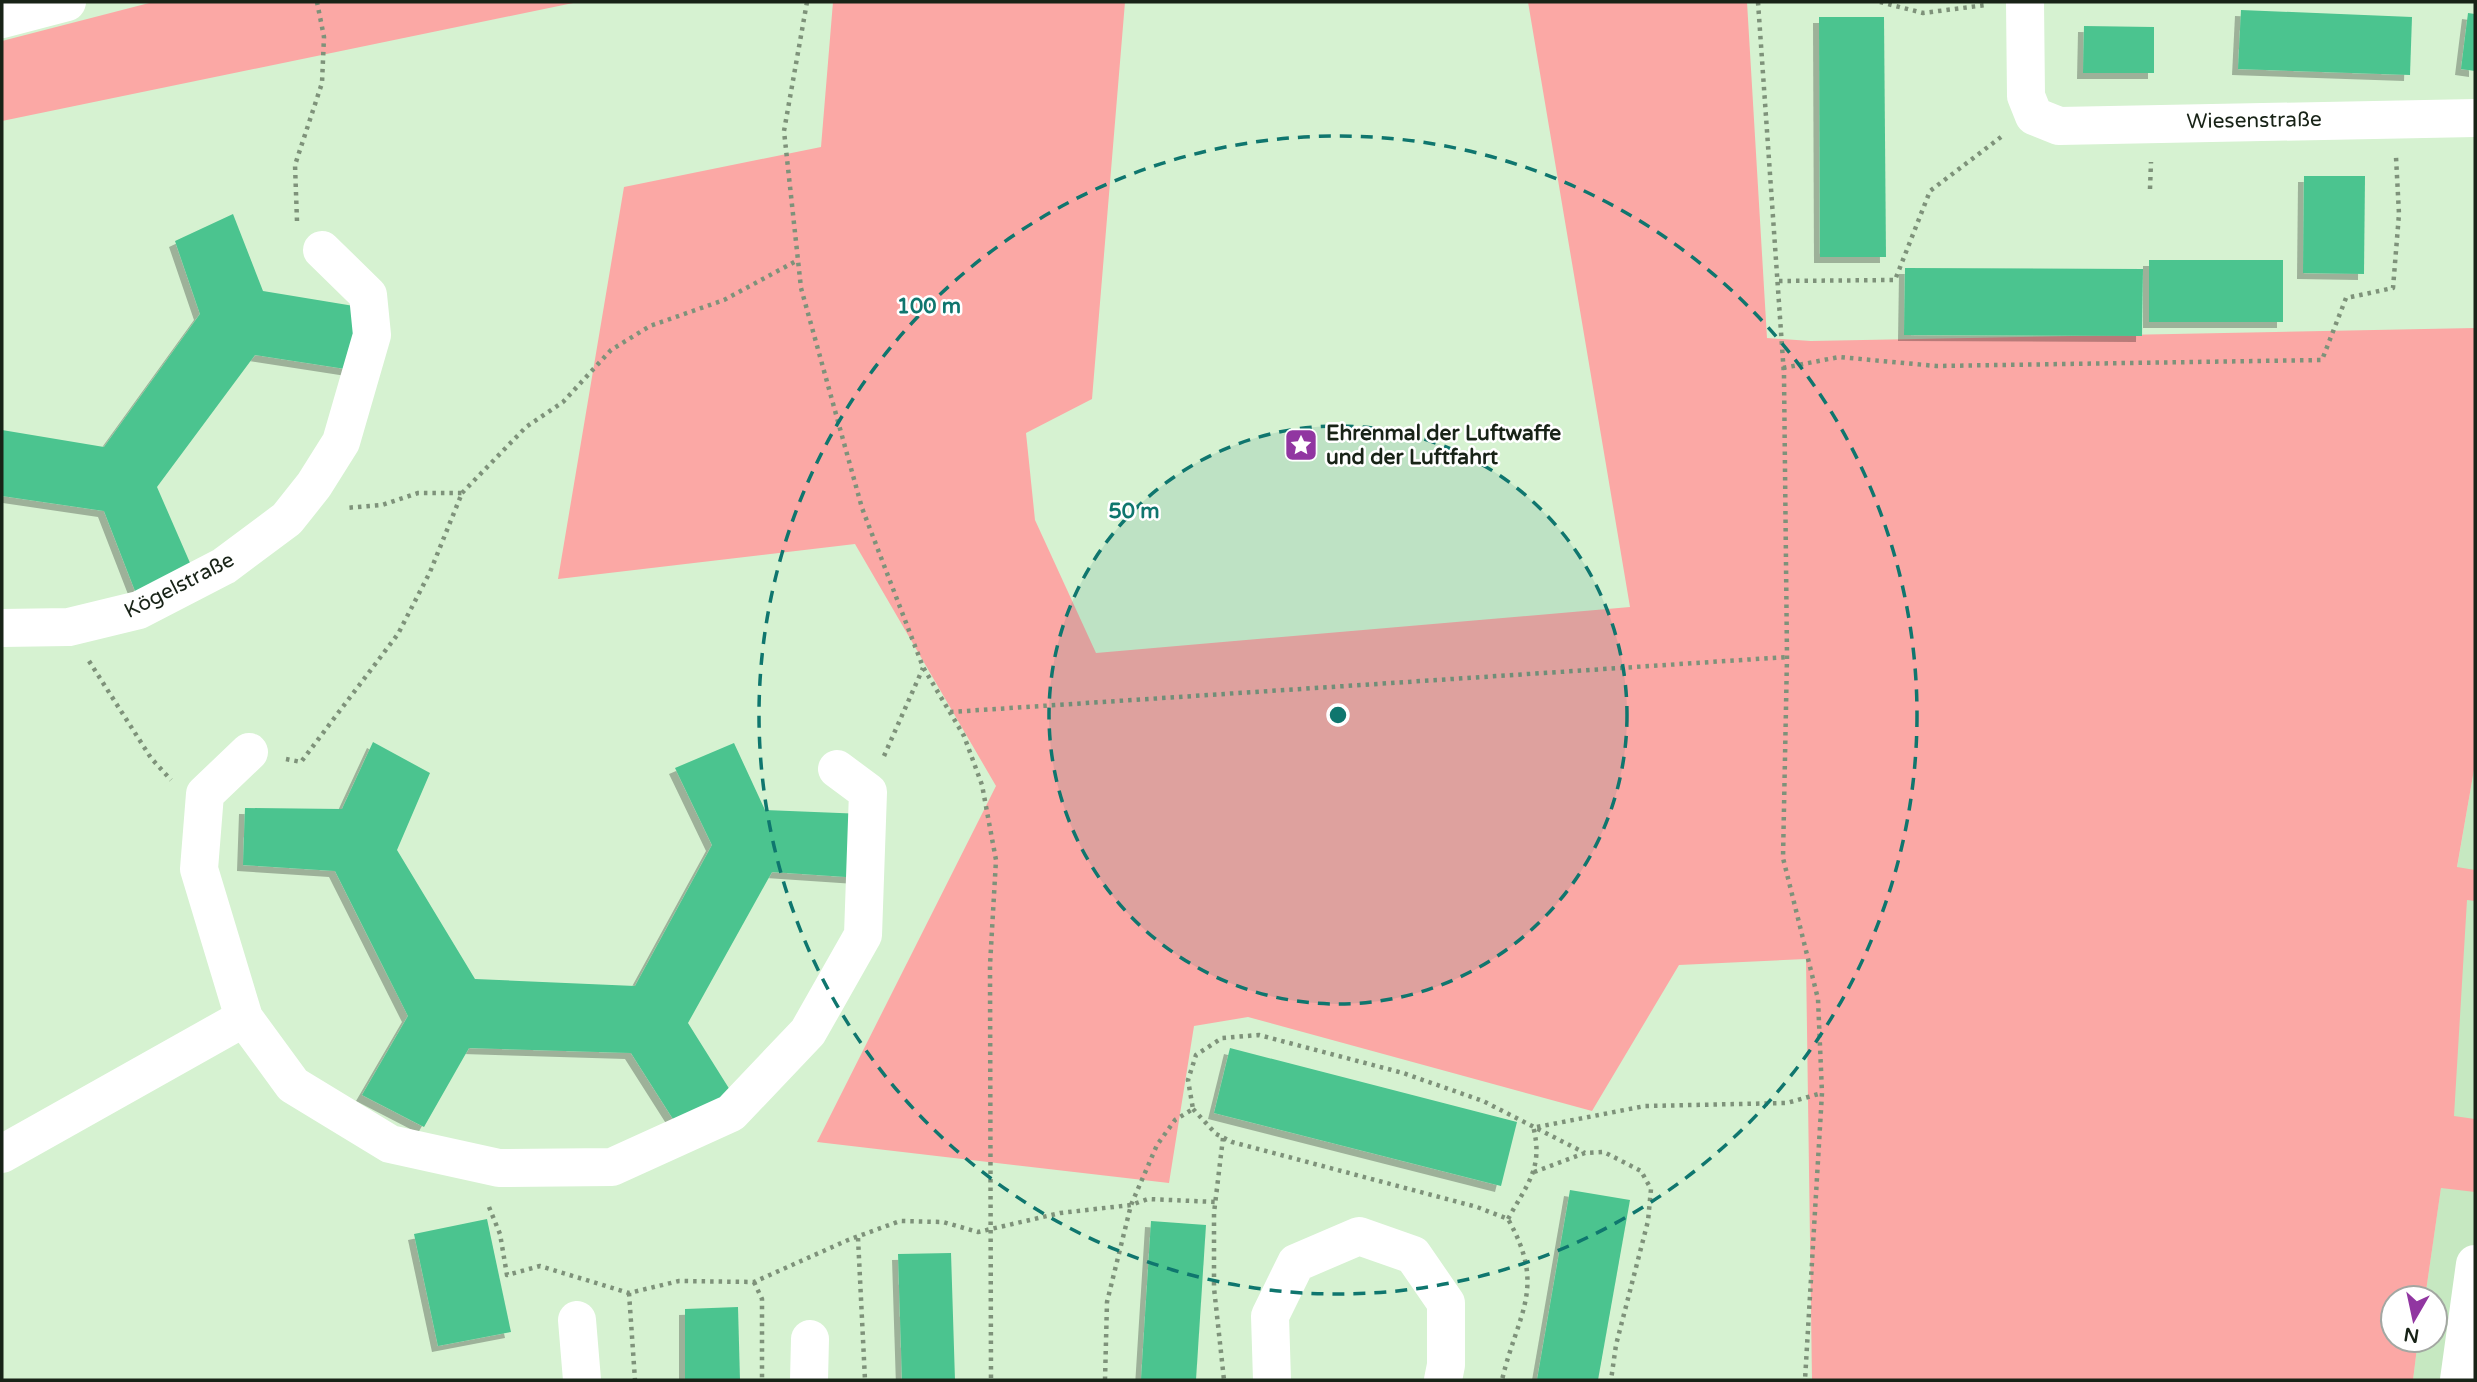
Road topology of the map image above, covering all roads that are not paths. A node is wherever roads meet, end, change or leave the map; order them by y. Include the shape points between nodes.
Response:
1 (67, 2) edge
2 (2007, 3) edge
3 (2, 19) edge
4 (2475, 118) edge
5 (322, 250) road end
6 (2, 628) edge
7 (249, 752) road end
8 (837, 769) dead end
9 (244, 1018) junction
10 (2, 1154) edge
11 (2475, 1264) edge
12 (577, 1320) dead end
13 (810, 1339) dead end
14 (582, 1380) edge
15 (809, 1380) edge
16 (1272, 1380) edge
17 (1443, 1380) edge
18 (2459, 1380) edge

1 - 3 street
2 - 4 street, Wiesenstraße via 2034,116 2059,126
5 - 6 street, Kögelstraße via 368,295 372,335 341,442 287,519 224,566 139,610 69,626
7 - 9 street via 205,794 199,869
8 - 9 street via 868,792 863,935 808,1032 731,1113 612,1167 491,1166 390,1144 293,1085
9 - 10 street
11 - 18 street
12 - 14 street
13 - 15 street
16 - 17 street via 1270,1316 1296,1263 1359,1236 1413,1255 1446,1303

